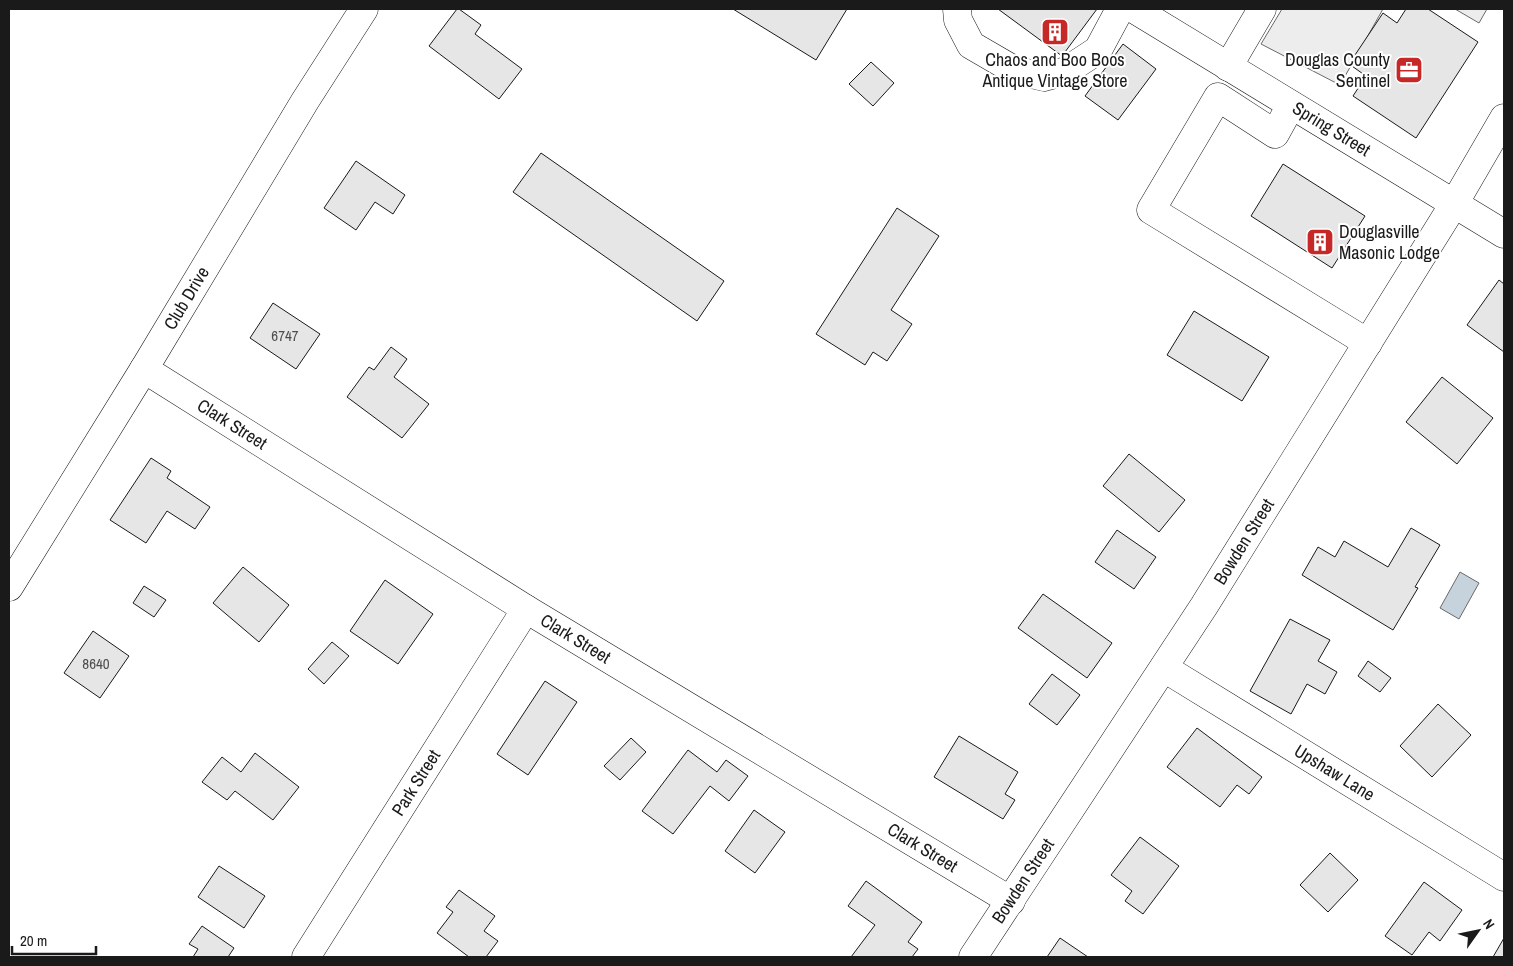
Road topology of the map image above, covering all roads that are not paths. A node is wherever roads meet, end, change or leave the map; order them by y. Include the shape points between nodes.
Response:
1 (364, 9) edge
2 (957, 9) edge
3 (1120, 9) edge
4 (1134, 9) edge
5 (1262, 9) edge
6 (1228, 66) junction
7 (1291, 105) junction
8 (1504, 118) edge
9 (1454, 204) junction
10 (1504, 234) edge
11 (1368, 343) junction
12 (144, 369) junction
13 (9, 587) edge
14 (526, 609) junction
15 (1164, 668) junction
16 (1504, 877) edge
17 (1011, 901) junction
18 (306, 957) edge
19 (973, 957) edge

1 - 12 street, Club Drive
2 - 3 street via 958,20 971,45 1014,70 1044,77 1066,71 1098,50
4 - 6 street, Spring Street
5 - 6 street
6 - 7 street, Spring Street
7 - 9 street, Spring Street
7 - 11 street via 1275,134 1218,97 1151,210
8 - 9 street, Bowden Street
9 - 10 street, Spring Street
9 - 11 street, Bowden Street
11 - 15 street, Bowden Street
12 - 13 street, Club Drive
12 - 14 street, Clark Street
14 - 17 street, Clark Street
14 - 18 street, Park Street
15 - 16 street, Upshaw Lane
15 - 17 street, Bowden Street
17 - 19 street, Bowden Street

